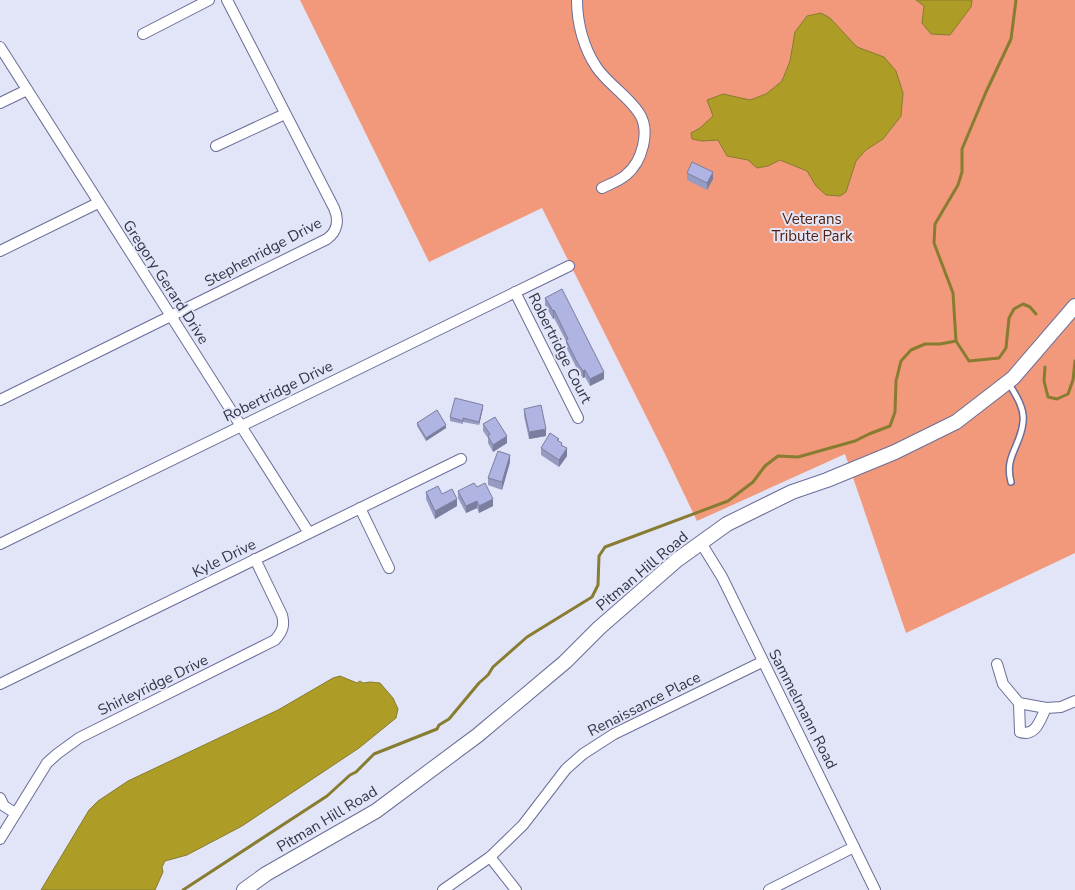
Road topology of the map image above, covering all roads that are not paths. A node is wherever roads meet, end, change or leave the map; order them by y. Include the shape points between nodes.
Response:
1 (210, 0) edge
2 (227, 0) edge
3 (576, 0) edge
4 (143, 34) dead end
5 (0, 47) edge
6 (27, 90) junction
7 (0, 103) edge
8 (285, 114) junction
9 (216, 146) dead end
10 (602, 188) dead end
11 (98, 203) junction
12 (0, 251) edge
13 (569, 266) dead end
14 (515, 292) junction
15 (1075, 306) edge
16 (170, 317) junction
17 (1008, 382) junction
18 (0, 400) edge
19 (578, 418) dead end
20 (242, 426) junction
21 (461, 459) dead end
22 (1010, 482) dead end
23 (360, 508) junction
24 (309, 533) junction
25 (701, 543) junction
26 (0, 544) edge
27 (255, 559) junction
28 (389, 568) dead end
29 (762, 662) junction
30 (997, 664) dead end
31 (0, 684) edge
32 (1075, 701) edge
33 (1019, 703) junction
34 (1046, 708) junction
35 (0, 798) edge
36 (16, 813) junction
37 (0, 839) edge
38 (854, 847) junction
39 (490, 857) junction
40 (244, 890) edge
41 (442, 890) edge
42 (516, 890) edge
43 (769, 890) edge
44 (876, 890) edge

1 - 4 street
2 - 8 street, Stephenridge Drive
3 - 10 street via 588,53 611,84 640,114 644,125 642,151 636,164 627,175
5 - 6 street, Gregory Gerard Drive
6 - 7 street
6 - 11 street, Gregory Gerard Drive
8 - 9 street
8 - 16 street, Stephenridge Drive via 337,215 334,231 327,239
11 - 12 street
11 - 16 street, Gregory Gerard Drive
13 - 14 street, Robertridge Drive
14 - 19 street, Robertridge Court
14 - 20 street, Robertridge Drive
15 - 17 main road, Pitman Hill Road
16 - 18 street, Stephenridge Drive
16 - 20 street, Gregory Gerard Drive
17 - 22 lane via 1018,400 1023,422 1008,464
17 - 25 main road, Pitman Hill Road via 956,422 754,510
20 - 24 street, Gregory Gerard Drive
20 - 26 street, Robertridge Drive
21 - 23 street, Kyle Drive
23 - 24 street, Kyle Drive
23 - 28 street
24 - 27 street, Kyle Drive
25 - 29 street, Sammelmann Road via 722,577
25 - 40 main road, Pitman Hill Road via 677,560 565,662 478,735 376,811
27 - 31 street, Kyle Drive
27 - 36 street, Shirleyridge Drive via 282,615 284,624 275,640 68,745 47,763
29 - 38 street, Sammelmann Road
29 - 39 street, Renaissance Place via 614,734 578,757 522,825
30 - 33 street via 1003,684
32 - 34 street via 1061,707
33 - 34 street
33 - 34 street via 1020,732 1026,734 1033,731
35 - 36 street via 4,806
36 - 37 street, Shirleyridge Drive
38 - 43 street
38 - 44 street, Sammelmann Road
39 - 41 street, Renaissance Place
39 - 42 street

